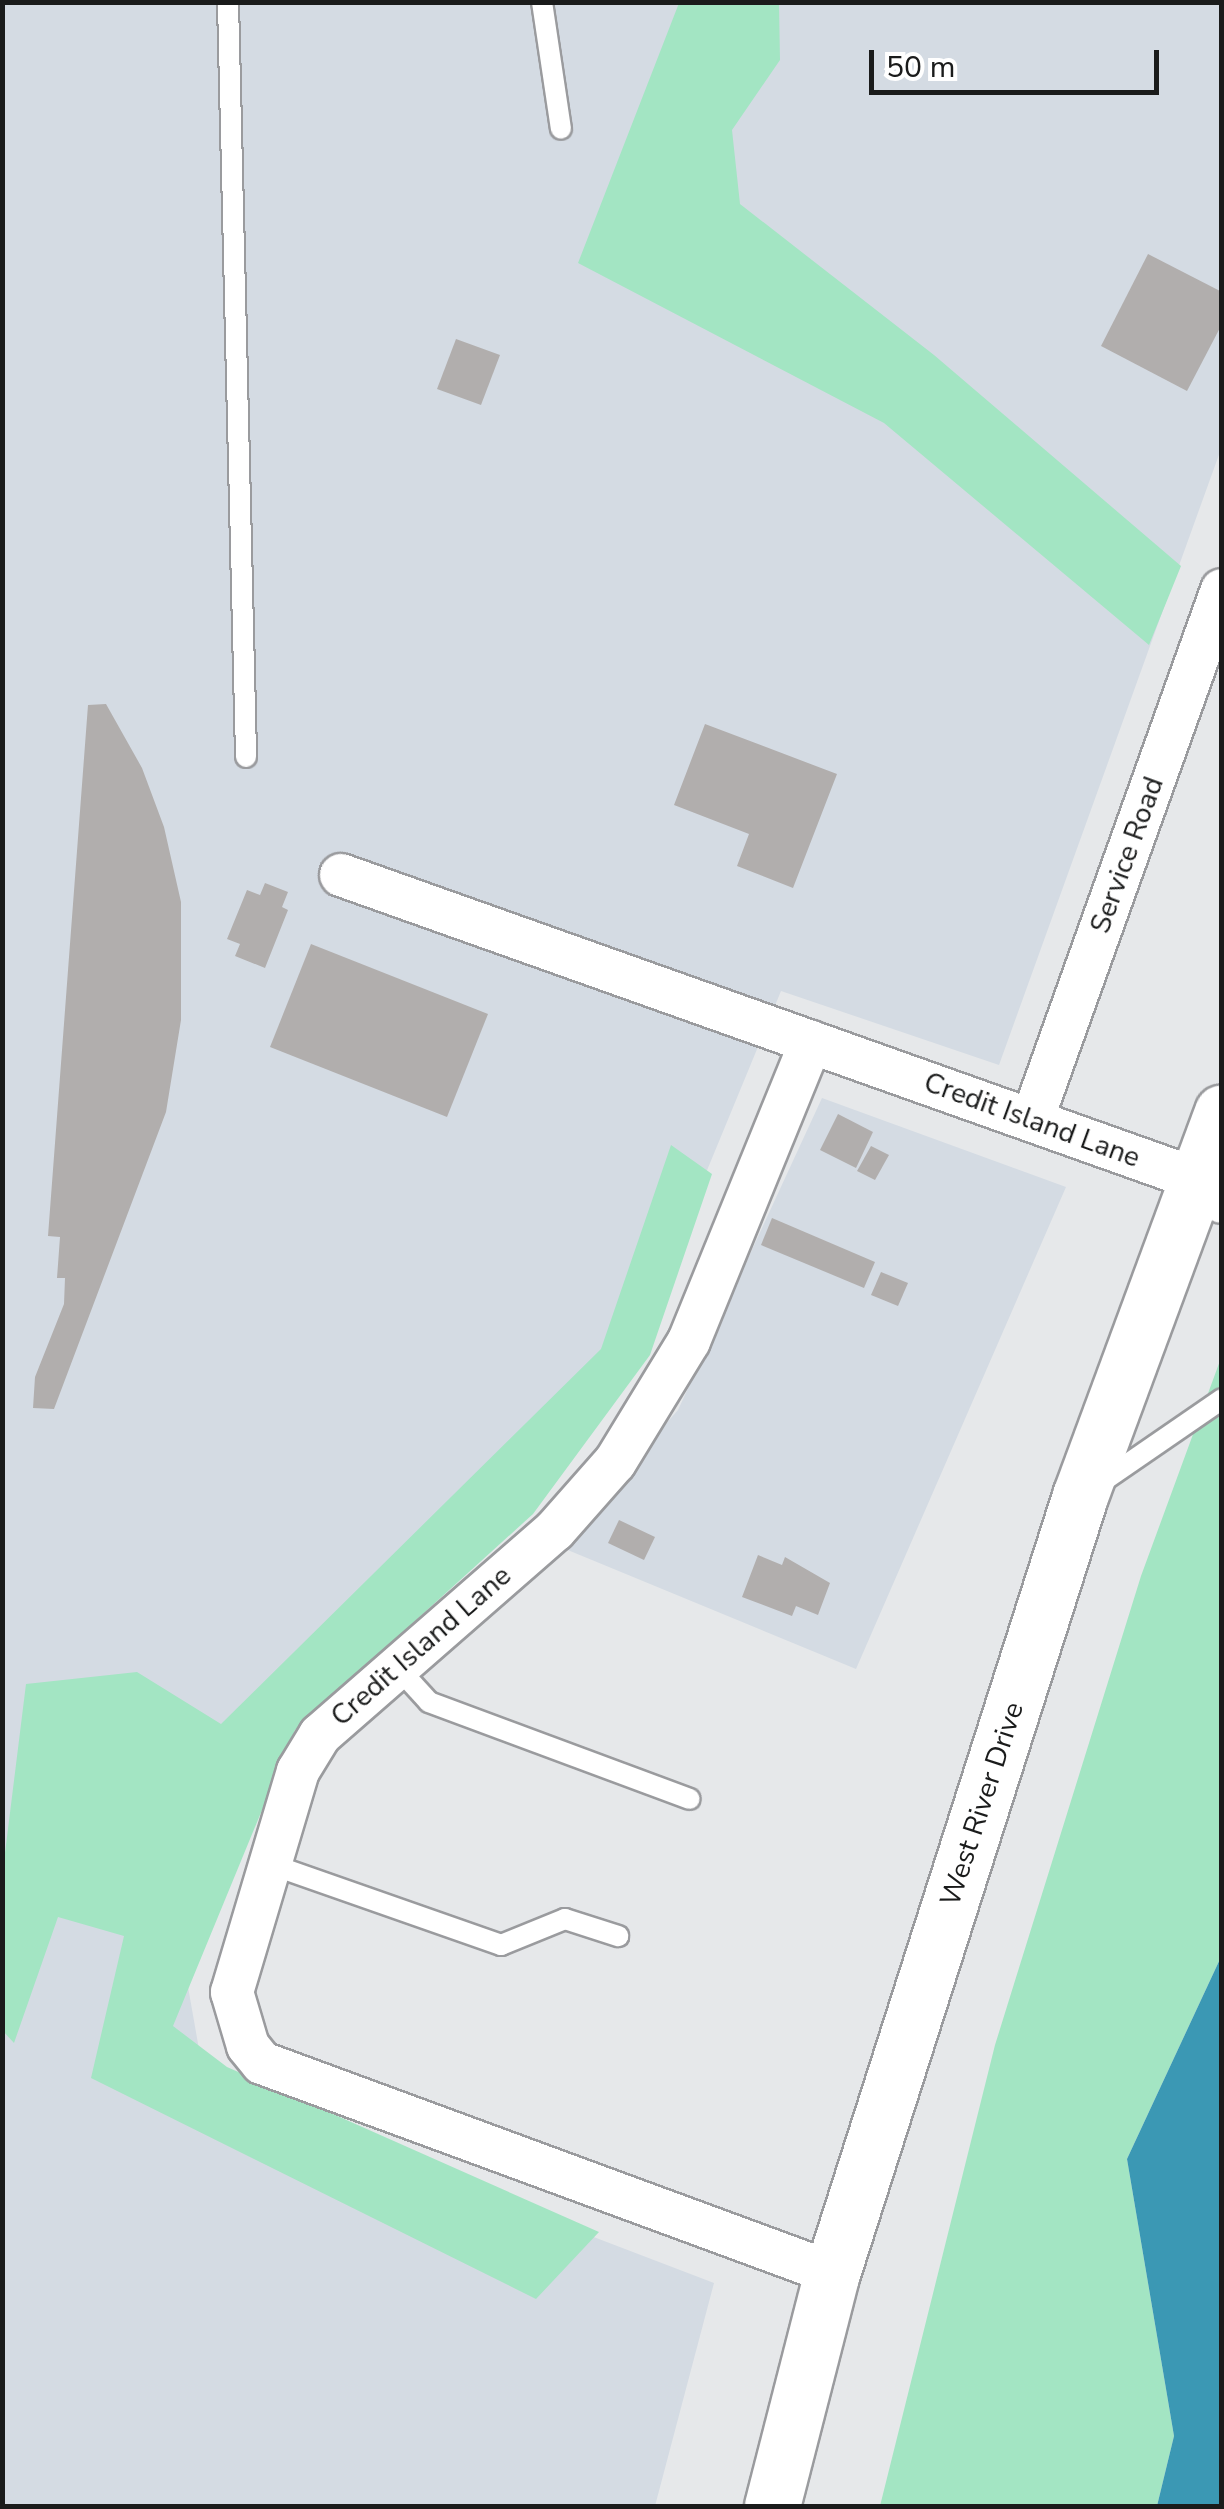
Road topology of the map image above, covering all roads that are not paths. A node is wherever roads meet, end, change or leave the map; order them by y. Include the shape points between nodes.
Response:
1 (228, 2) edge
2 (542, 2) edge
3 (561, 129) dead end
4 (1222, 590) edge
5 (246, 756) dead end
6 (341, 875) dead end
7 (810, 1042) junction
8 (1222, 1112) edge
9 (1032, 1120) junction
10 (1209, 1190) edge
11 (1222, 1399) edge
12 (1080, 1496) junction
13 (397, 1667) junction
14 (690, 1799) dead end
15 (270, 1864) junction
16 (618, 1936) dead end
17 (832, 2274) junction
18 (772, 2506) edge

1 - 5 lane
2 - 3 lane
4 - 9 street, Service Road
6 - 7 street, Credit Island Lane
7 - 9 street, Credit Island Lane
7 - 13 street, Credit Island Lane via 689,1341 615,1462 555,1530
8 - 10 main road, West River Drive
9 - 10 street, Credit Island Lane
10 - 12 main road, West River Drive
11 - 12 lane
12 - 17 main road, West River Drive
13 - 14 lane via 429,1702
13 - 15 street, Credit Island Lane via 320,1735 298,1770
15 - 16 lane via 502,1945 566,1919
15 - 17 street, Credit Island Lane via 232,1992 248,2046 262,2062
17 - 18 main road, West River Drive

